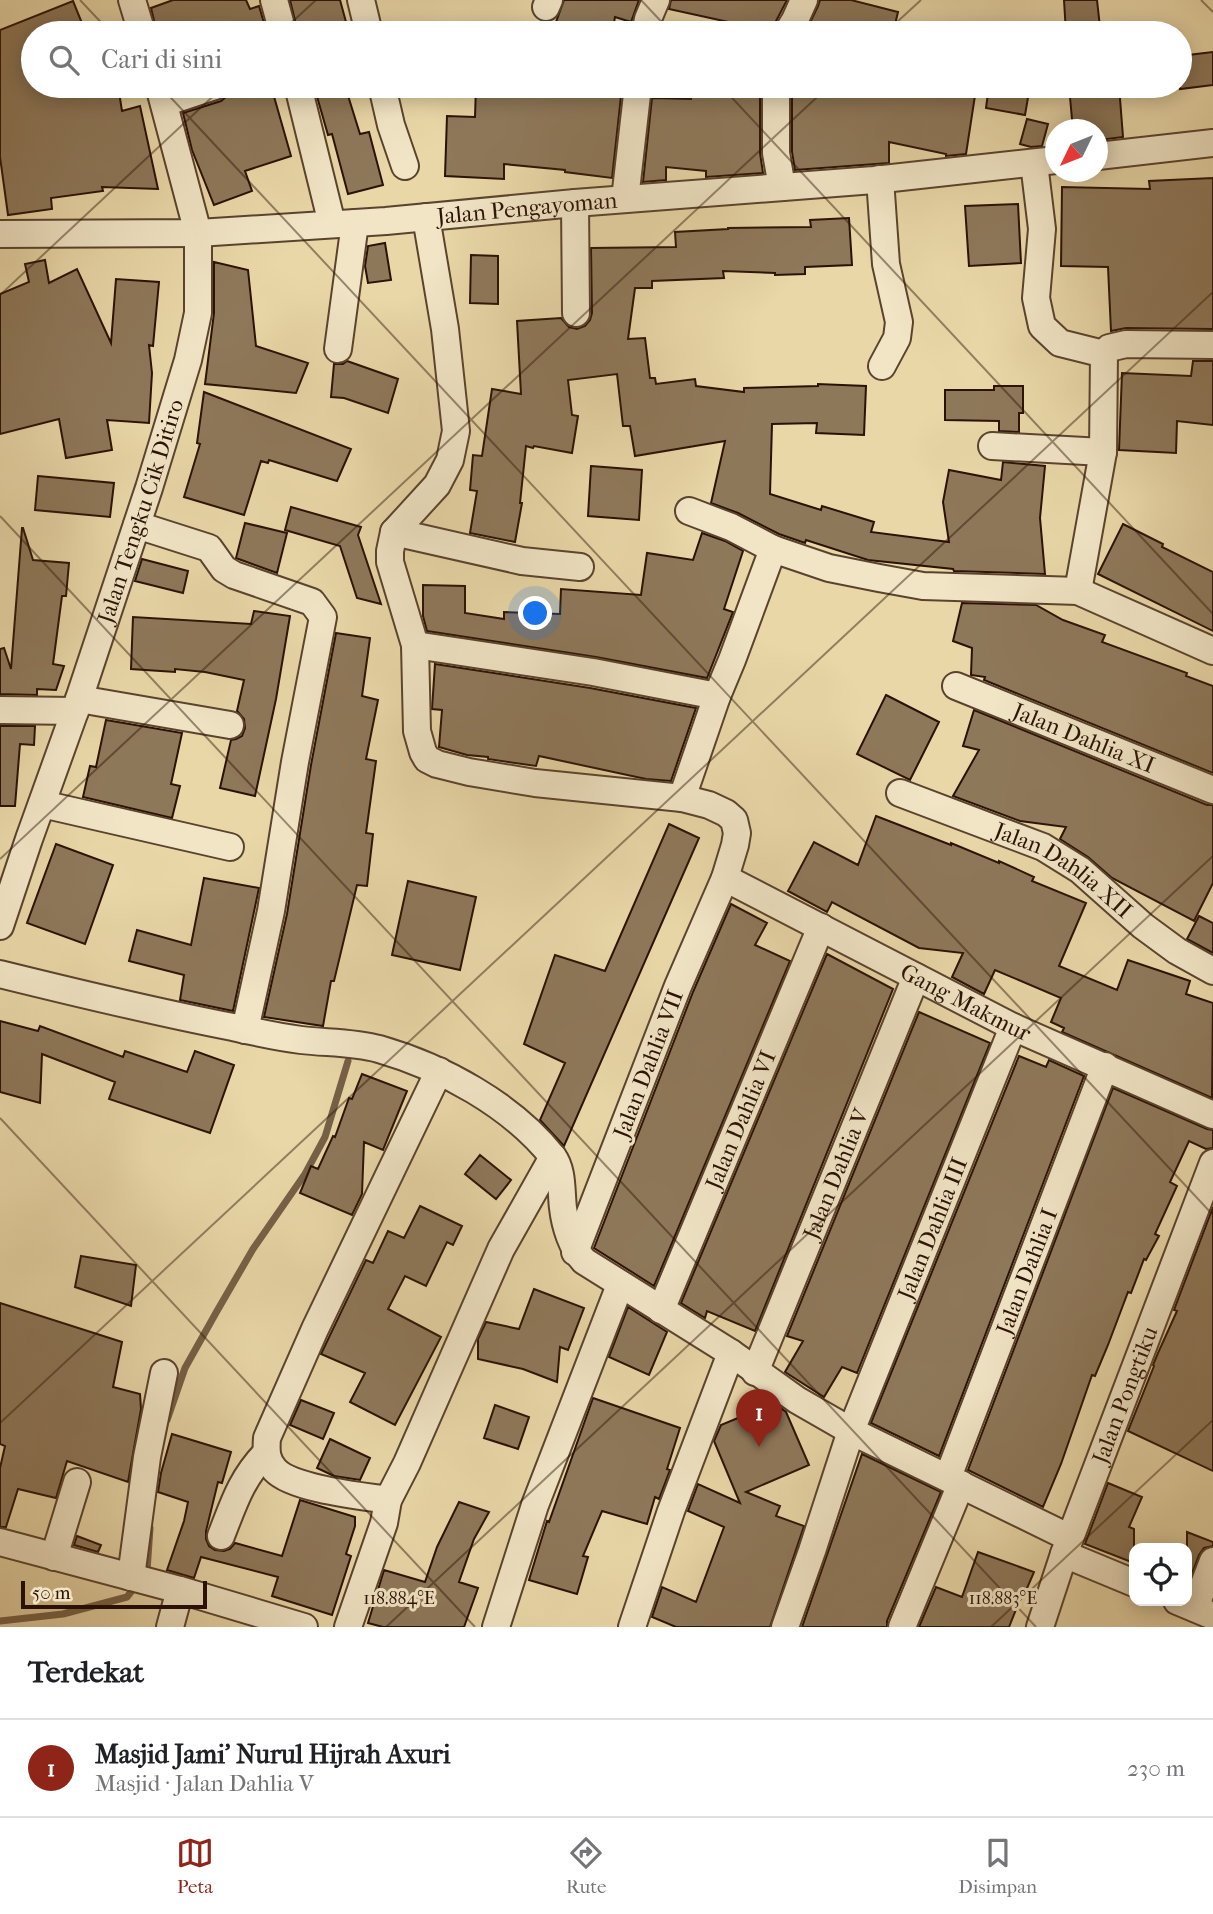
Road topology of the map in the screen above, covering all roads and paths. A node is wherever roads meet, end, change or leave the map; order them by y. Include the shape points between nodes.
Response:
1 (132, 0) edge
2 (274, 0) edge
3 (361, 0) edge
4 (656, 0) edge
5 (804, 0) edge
6 (138, 21) edge
7 (279, 21) edge
8 (366, 21) edge
9 (648, 21) edge
10 (794, 21) edge
11 (162, 98) edge
12 (302, 98) edge
13 (385, 98) edge
14 (637, 98) edge
15 (776, 98) edge
16 (1213, 143) edge
17 (1108, 155) edge
18 (1045, 161) edge
19 (405, 166) dead end
20 (880, 179) junction
21 (782, 187) junction
22 (625, 200) junction
23 (575, 203) junction
24 (407, 219) junction
25 (344, 223) junction
26 (198, 233) junction
27 (0, 234) edge
28 (576, 313) dead end
29 (1213, 345) edge
30 (338, 349) dead end
31 (1104, 354) junction
32 (882, 366) dead end
33 (992, 446) dead end
34 (1103, 452) junction
35 (689, 511) dead end
36 (137, 525) junction
37 (394, 532) junction
38 (773, 549) junction
39 (580, 567) dead end
40 (1078, 591) junction
41 (415, 645) junction
42 (1213, 651) edge
43 (956, 685) dead end
44 (717, 696) junction
45 (77, 705) junction
46 (0, 710) edge
47 (230, 725) dead end
48 (1213, 790) edge
49 (900, 793) dead end
50 (682, 798) junction
51 (42, 804) junction
52 (230, 847) dead end
53 (724, 878) junction
54 (0, 926) edge
55 (821, 927) junction
56 (1213, 971) edge
57 (0, 974) edge
58 (916, 977) junction
59 (1013, 1027) junction
60 (245, 1030) junction
61 (1105, 1066) junction
62 (439, 1071) junction
63 (1213, 1115) edge
64 (553, 1157) junction
65 (1213, 1163) edge
66 (575, 1252) junction
67 (620, 1285) junction
68 (661, 1310) junction
69 (730, 1353) junction
70 (755, 1372) junction
71 (164, 1373) dead end
72 (851, 1431) junction
73 (266, 1453) junction
74 (955, 1481) junction
75 (77, 1482) dead end
76 (388, 1500) junction
77 (221, 1536) dead end
78 (0, 1542) edge
79 (1067, 1546) junction
80 (54, 1556) junction
81 (1213, 1561) edge
82 (1129, 1580) edge
83 (154, 1583) junction
84 (1195, 1608) edge
85 (170, 1627) edge
86 (304, 1627) edge
87 (348, 1627) edge
88 (496, 1627) edge
89 (632, 1627) edge
90 (785, 1627) edge
91 (902, 1627) edge
92 (1040, 1627) edge

1 - 6 street
2 - 7 street
3 - 8 street
4 - 9 street
5 - 10 street
11 - 26 street, Jalan Tengku Cik Ditiro
12 - 25 street
13 - 19 street
14 - 22 street
15 - 21 street via 776,153
16 - 17 street
18 - 20 street, Jalan Pengayoman
18 - 31 street via 1036,298 1042,326 1060,343
20 - 21 street, Jalan Pengayoman
20 - 32 street via 886,264 899,323 897,338
21 - 22 street, Jalan Pengayoman
22 - 23 street, Jalan Pengayoman
23 - 24 street, Jalan Pengayoman
23 - 28 street
24 - 25 street, Jalan Pengayoman
24 - 37 street via 445,329 456,432 450,460 437,485
25 - 26 street, Jalan Pengayoman
25 - 30 street
26 - 27 street, Jalan Pengayoman
26 - 36 street, Jalan Tengku Cik Ditiro via 198,313
29 - 31 street via 1126,344
31 - 34 street
33 - 34 street
34 - 40 street
35 - 38 street
36 - 45 street, Jalan Tengku Cik Ditiro
36 - 60 street via 209,548 224,569 312,602 323,617
37 - 39 street via 522,561
37 - 41 street via 390,562
38 - 40 street via 829,568 923,586
38 - 44 street
40 - 42 street
41 - 44 street
41 - 50 street via 417,731 423,752 432,762 535,783
43 - 48 street, Jalan Dahlia XI
44 - 50 street
45 - 46 street
45 - 47 street
45 - 51 street, Jalan Tengku Cik Ditiro
49 - 56 street, Jalan Dahlia XII via 1043,848 1080,870 1177,951
50 - 53 street, Jalan Dahlia VII via 709,805 734,820 736,845
51 - 52 street
51 - 54 street, Jalan Tengku Cik Ditiro
53 - 55 street, Gang Makmur
53 - 66 street, Jalan Dahlia VII
55 - 58 street, Gang Makmur
55 - 68 street, Jalan Dahlia VI
57 - 60 street
58 - 59 street, Gang Makmur
58 - 70 street, Jalan Dahlia V
59 - 61 street, Gang Makmur
59 - 72 street, Jalan Dahlia III
60 - 62 street via 368,1047
61 - 63 street, Gang Makmur
61 - 74 street, Jalan Dahlia I
62 - 64 street via 488,1099
62 - 73 street via 315,1329 267,1438
64 - 66 street
64 - 76 street via 501,1249
65 - 79 street, Jalan Pongtiku
66 - 67 street
67 - 68 street
67 - 88 street via 535,1505
68 - 69 street
69 - 70 street
69 - 89 street
70 - 72 street
71 - 83 street via 146,1457
72 - 74 street
72 - 90 street, Jalan Dahlia III
73 - 76 street via 275,1470 296,1481
73 - 77 street via 247,1474
74 - 79 street
74 - 91 street, Jalan Dahlia I
75 - 80 street
76 - 87 street
78 - 80 street
79 - 82 street
79 - 92 street, Jalan Pongtiku
80 - 83 street
81 - 84 street
83 - 85 street
83 - 86 street

